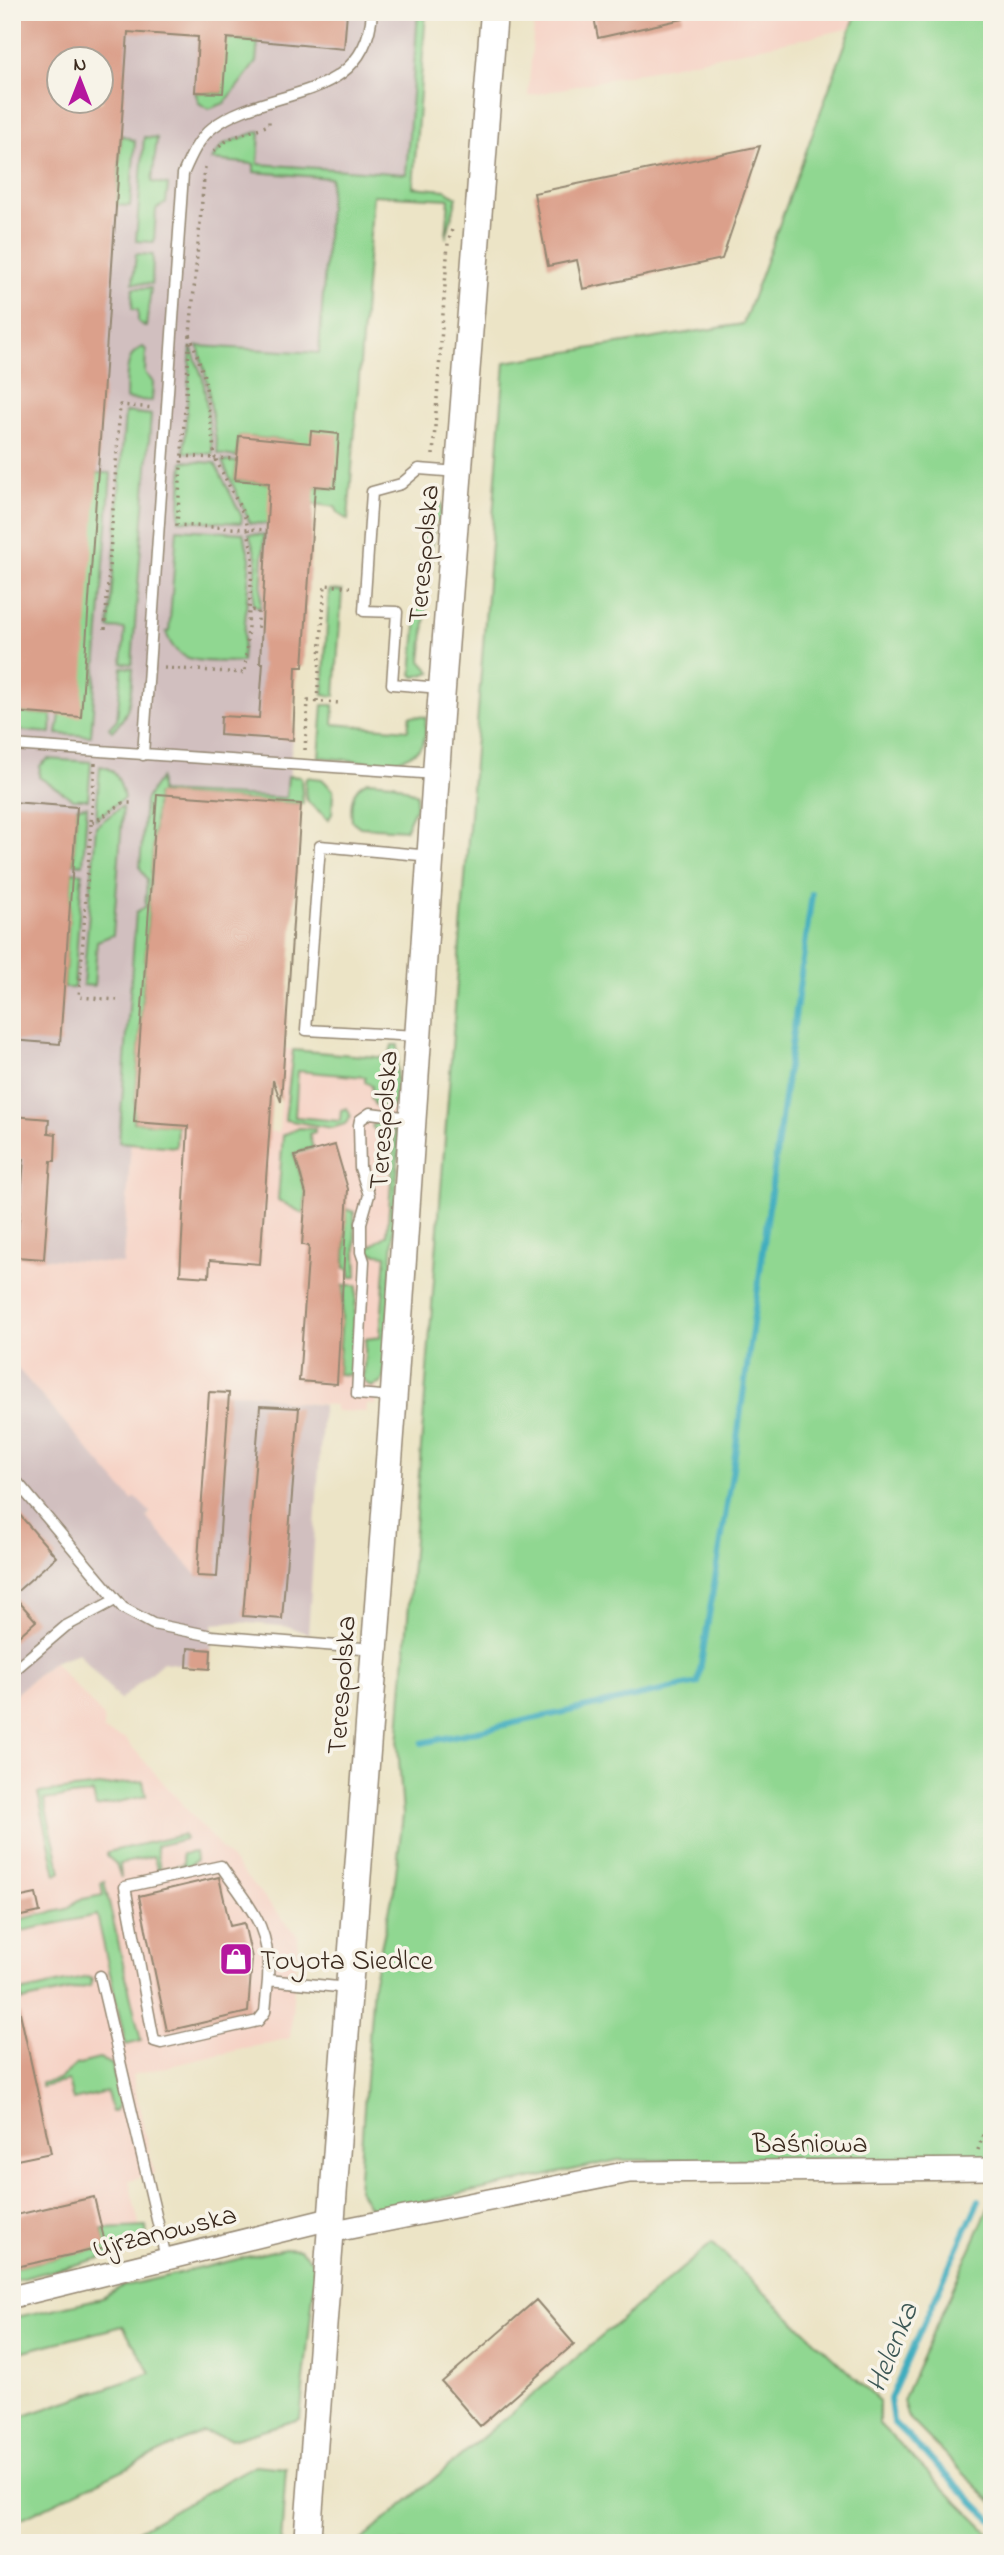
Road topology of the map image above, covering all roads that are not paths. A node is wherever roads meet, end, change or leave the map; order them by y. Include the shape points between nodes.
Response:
1 (372, 12) edge
2 (494, 12) edge
3 (461, 472) junction
4 (443, 688) junction
5 (12, 745) edge
6 (143, 755) junction
7 (436, 774) junction
8 (431, 856) junction
9 (419, 1037) junction
10 (414, 1118) junction
11 (394, 1397) junction
12 (12, 1476) edge
13 (115, 1600) junction
14 (375, 1649) junction
15 (12, 1672) edge
16 (100, 1976) dead end
17 (268, 1980) junction
18 (348, 1989) junction
19 (985, 2169) edge
20 (330, 2225) junction
21 (166, 2258) junction
22 (12, 2297) edge
23 (307, 2543) edge

1 - 6 lane via 365,42 344,72 326,85 227,118 210,130 183,174
2 - 3 street, Terespolska
3 - 4 street, Terespolska
3 - 4 lane via 419,469 401,484 372,492 364,611 397,612 392,684
4 - 7 street, Terespolska
5 - 6 lane
6 - 7 lane
7 - 8 street, Terespolska
8 - 9 street, Terespolska
8 - 9 lane via 320,846 306,1030
9 - 10 street, Terespolska
10 - 11 street, Terespolska
10 - 11 lane via 370,1114 359,1125 360,1168 369,1195 361,1223 364,1261 357,1394
11 - 14 street, Terespolska
12 - 13 lane
13 - 14 lane via 153,1624 212,1636
13 - 15 lane via 66,1626
14 - 18 street, Terespolska
16 - 21 lane
17 - 17 lane via 270,1950 264,1931 221,1866 125,1887 154,2041 258,2021 265,2012
17 - 18 lane
18 - 20 street, Terespolska
19 - 20 street, Baśniowa via 629,2172
20 - 21 street, Ujrzanowska
20 - 23 street, Terespolska
21 - 22 street, Ujrzanowska

